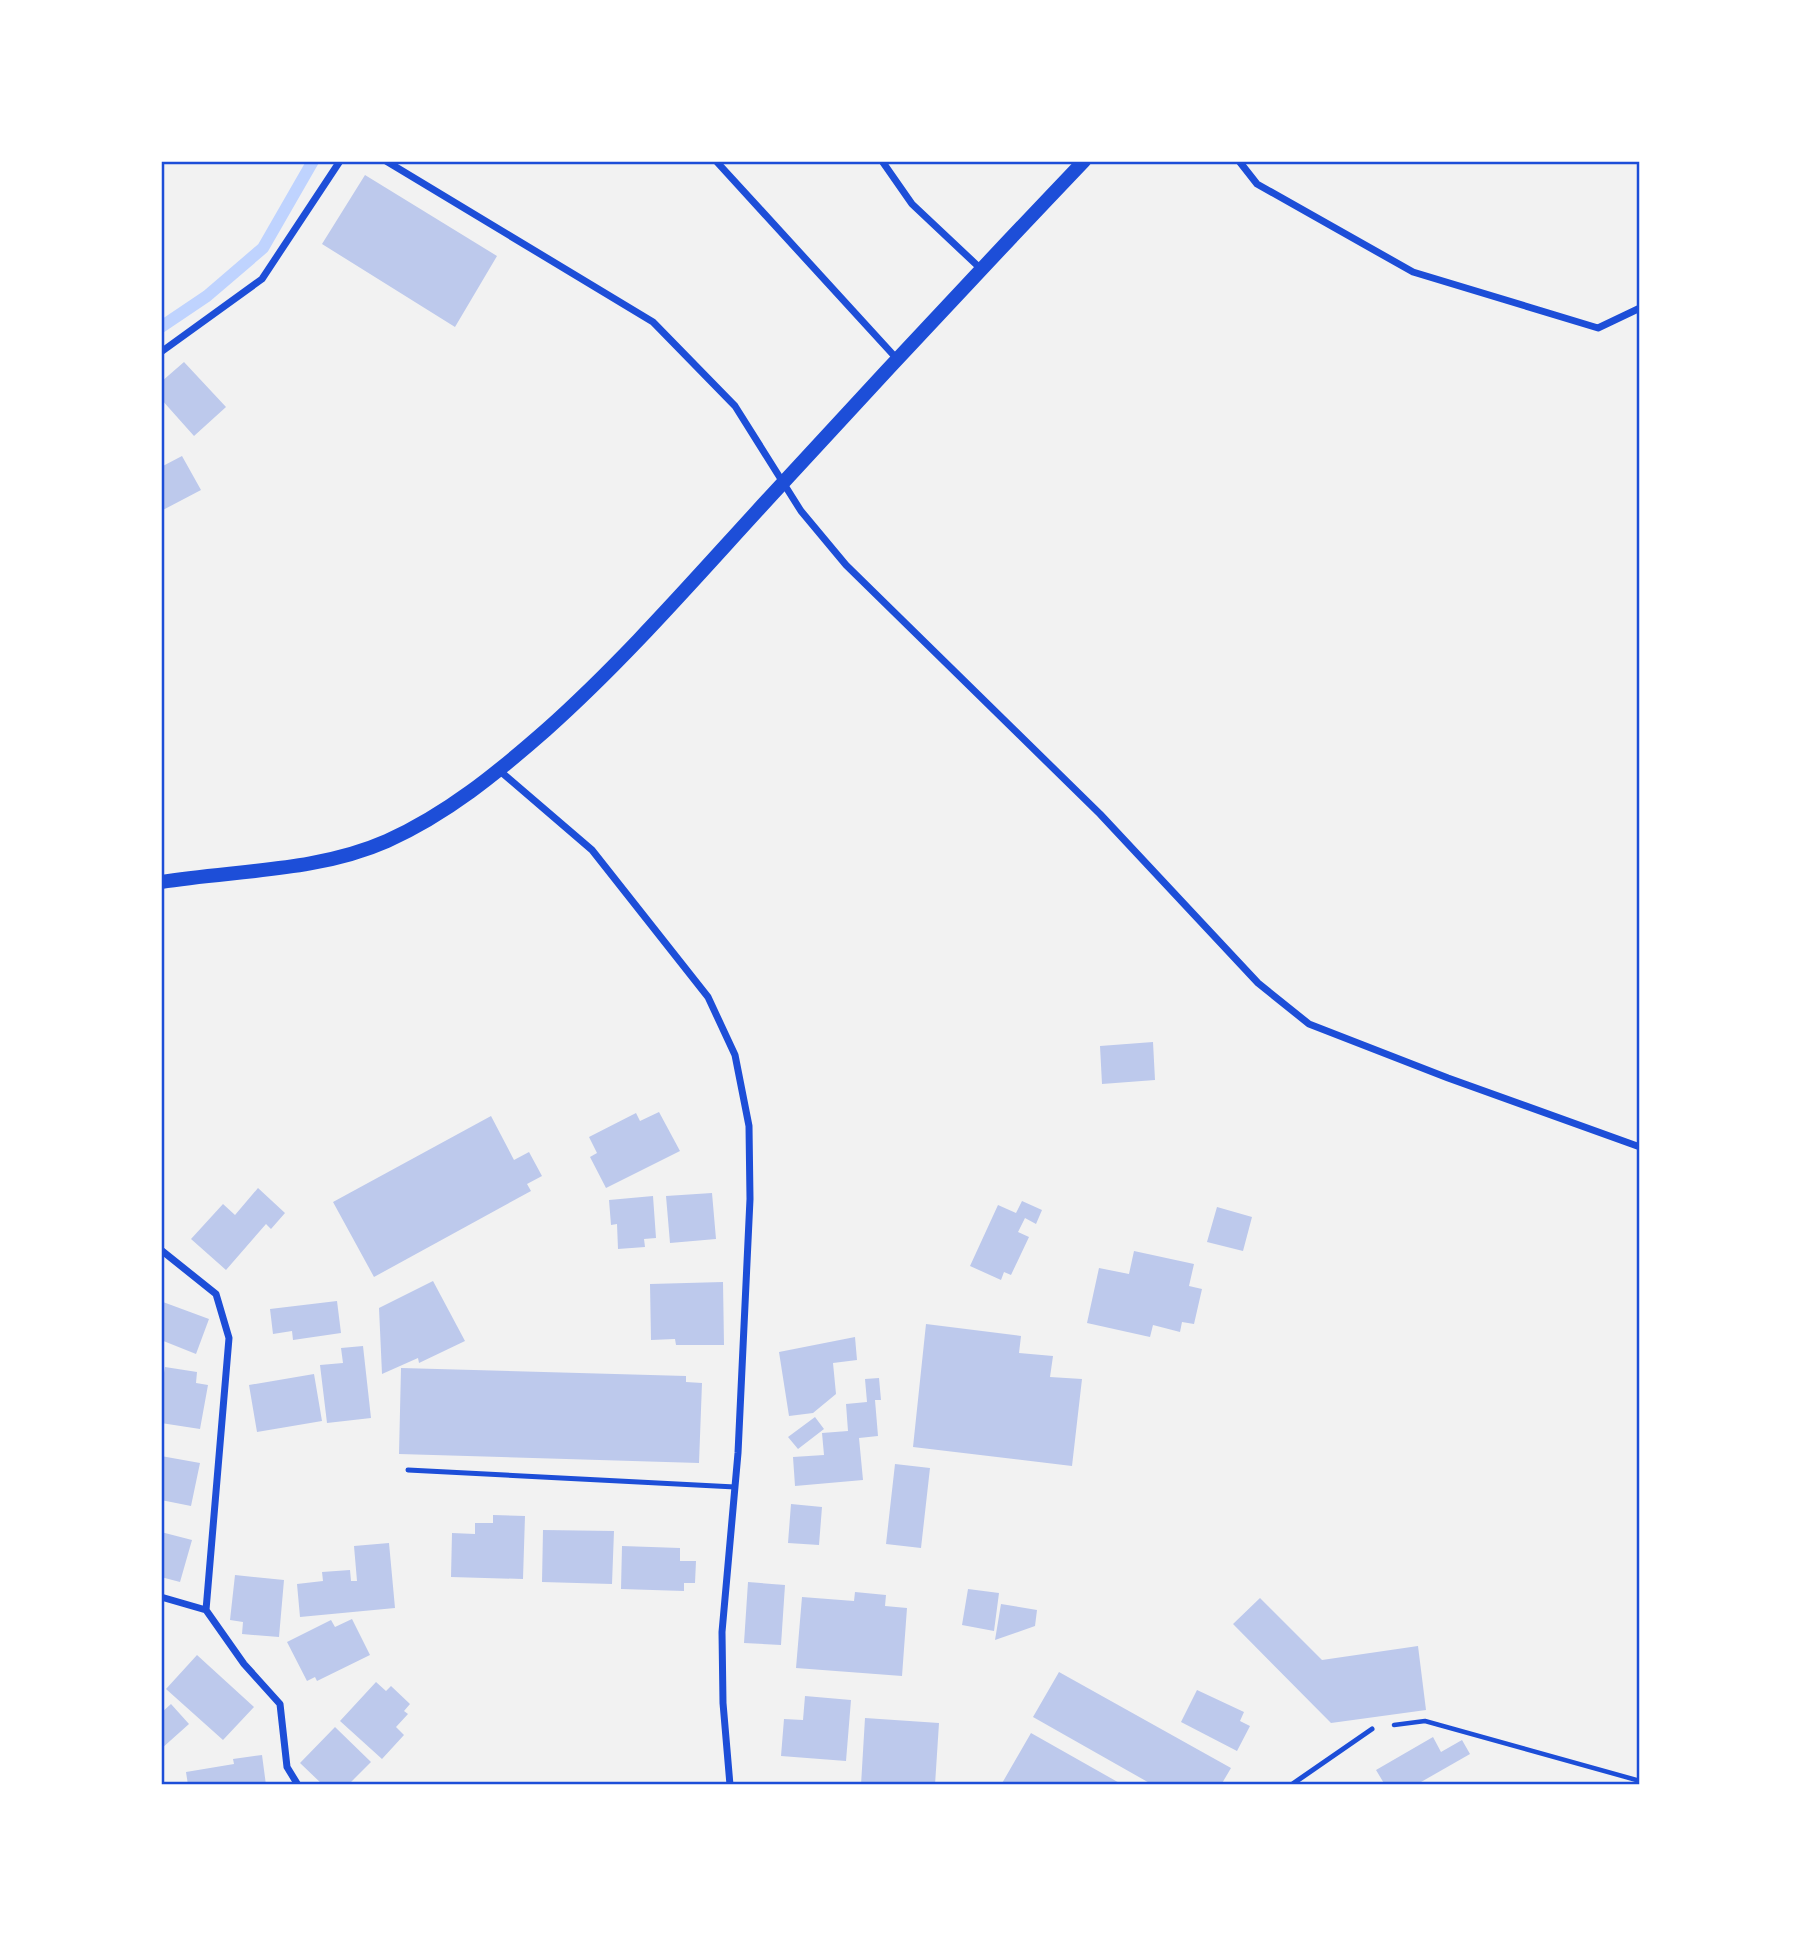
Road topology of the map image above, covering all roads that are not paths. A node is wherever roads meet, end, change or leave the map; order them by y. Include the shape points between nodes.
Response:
1 (340, 161) edge
2 (386, 161) edge
3 (716, 161) edge
4 (882, 161) edge
5 (1084, 161) edge
6 (1239, 161) edge
7 (981, 269) junction
8 (1640, 308) edge
9 (161, 352) edge
10 (898, 360) junction
11 (782, 484) junction
12 (500, 771) junction
13 (161, 882) edge
14 (1640, 1147) edge
15 (161, 1250) edge
16 (408, 1470) dead end
17 (735, 1487) junction
18 (161, 1597) edge
19 (206, 1610) junction
20 (1372, 1729) road end
21 (298, 1785) edge
22 (730, 1785) edge
23 (1291, 1785) edge

1 - 9 street via 262,279
2 - 11 street via 653,322 735,406
3 - 10 street
4 - 7 street via 912,204
5 - 7 main road
6 - 8 street via 1257,184 1413,272 1598,328
7 - 10 main road
10 - 11 main road
11 - 12 main road via 657,622 581,699
11 - 14 street via 846,565 1100,814 1258,983 1308,1024
12 - 13 main road via 431,819 385,842 337,858
12 - 17 street via 592,850 708,997 735,1055 748,1126 750,1199
15 - 19 street via 216,1294 229,1338
16 - 17 lane
17 - 22 street via 722,1632
18 - 19 street
19 - 21 street via 244,1664 280,1704 287,1767
20 - 23 lane

